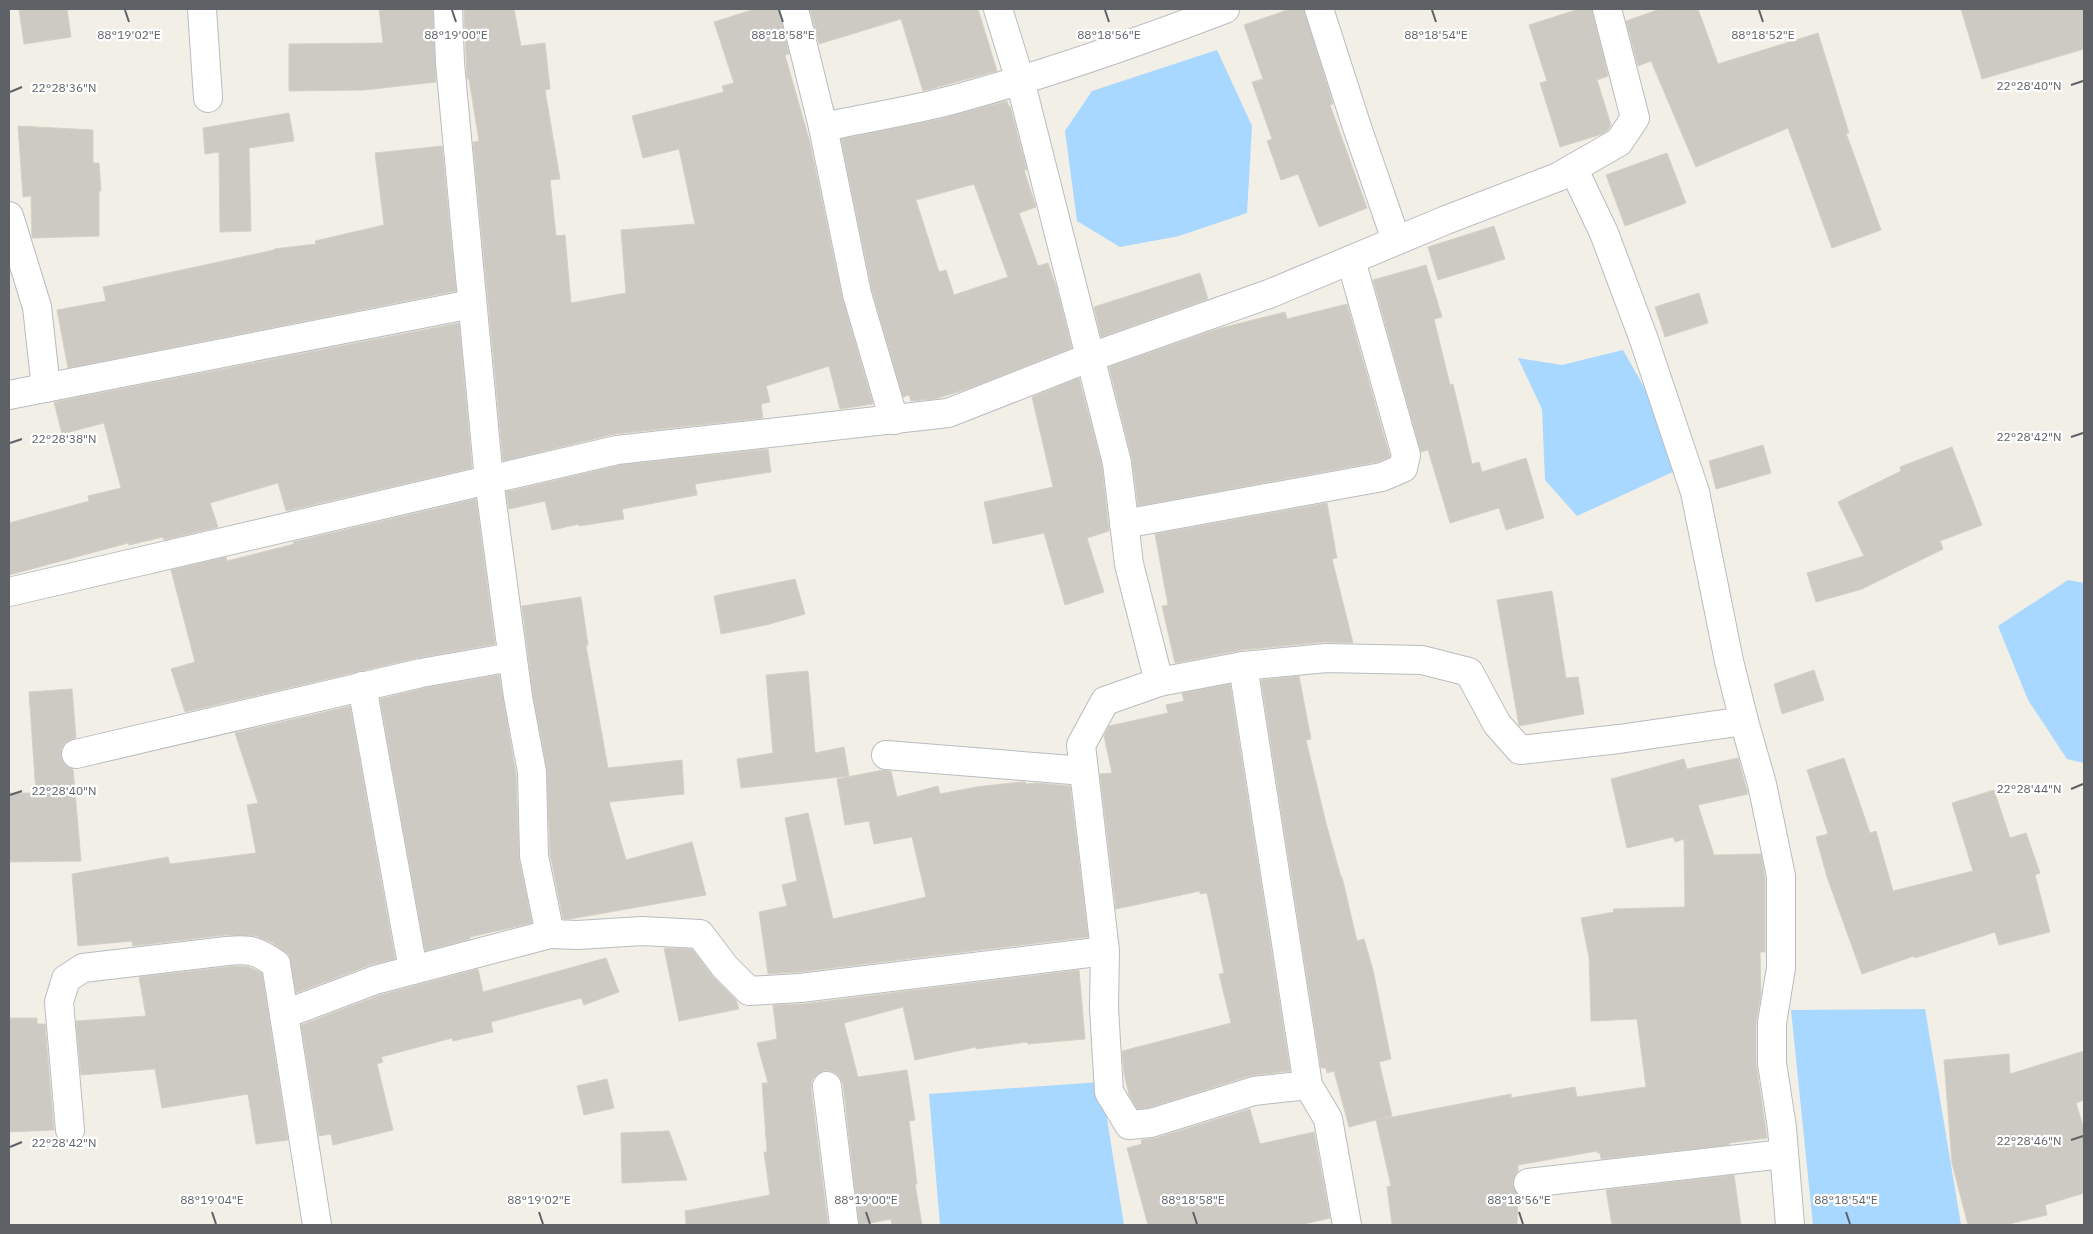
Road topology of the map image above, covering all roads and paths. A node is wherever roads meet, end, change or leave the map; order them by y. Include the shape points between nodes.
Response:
1 (202, 9) edge
2 (448, 9) edge
3 (794, 9) edge
4 (998, 9) edge
5 (1225, 9) edge
6 (1319, 9) edge
7 (1613, 10) edge
8 (1020, 80) junction
9 (208, 98) dead end
10 (822, 127) junction
11 (1573, 168) junction
12 (9, 216) edge
13 (1396, 240) junction
14 (1351, 260) junction
15 (472, 304) junction
16 (1091, 357) junction
17 (46, 388) junction
18 (9, 395) edge
19 (894, 420) junction
20 (489, 480) junction
21 (1124, 524) junction
22 (9, 592) edge
23 (512, 657) junction
24 (1243, 666) junction
25 (1159, 682) junction
26 (362, 686) junction
27 (1744, 721) junction
28 (76, 754) dead end
29 (886, 756) dead end
30 (1084, 771) junction
31 (550, 934) junction
32 (1105, 951) junction
33 (412, 970) junction
34 (285, 1014) junction
35 (1308, 1085) junction
36 (827, 1086) dead end
37 (70, 1130) dead end
38 (1784, 1154) junction
39 (1528, 1182) dead end
40 (318, 1225) edge
41 (844, 1225) edge
42 (1347, 1225) edge
43 (1790, 1225) edge

1 - 9 street
2 - 15 street
3 - 10 street
4 - 8 street
5 - 8 street via 1155,36
6 - 13 street
7 - 11 street via 1635,118 1619,142
8 - 10 street via 950,100
8 - 16 street
10 - 19 street via 857,294
11 - 13 street via 1558,177
11 - 27 street via 1604,233 1695,492
12 - 17 street via 37,307
13 - 14 street
14 - 16 street via 1269,294
14 - 21 street via 1406,455 1403,468 1382,477
15 - 17 street
15 - 20 street
16 - 19 street via 948,413
16 - 21 street via 1116,463
17 - 18 street
19 - 20 street via 617,450
20 - 22 street
20 - 23 street
21 - 25 street via 1129,564
23 - 26 street
23 - 31 street via 532,772 534,856
24 - 25 street
24 - 27 street via 1326,658 1422,660 1470,672 1497,724 1520,750
24 - 35 street
25 - 30 street via 1105,701 1081,745
26 - 28 street
26 - 33 street
27 - 38 street via 1762,784 1781,876 1781,968 1772,1023 1772,1063
29 - 30 street
30 - 32 street
31 - 32 street via 578,936 642,931 700,934 724,967 749,991 800,988
31 - 33 street
32 - 35 street via 1104,1008 1109,1092 1129,1125 1151,1123 1254,1091
33 - 34 street via 375,980
34 - 37 street via 276,964 247,949 82,968 66,979 59,1002
34 - 40 street
35 - 42 street via 1328,1118
36 - 41 street
38 - 39 street
38 - 43 street

